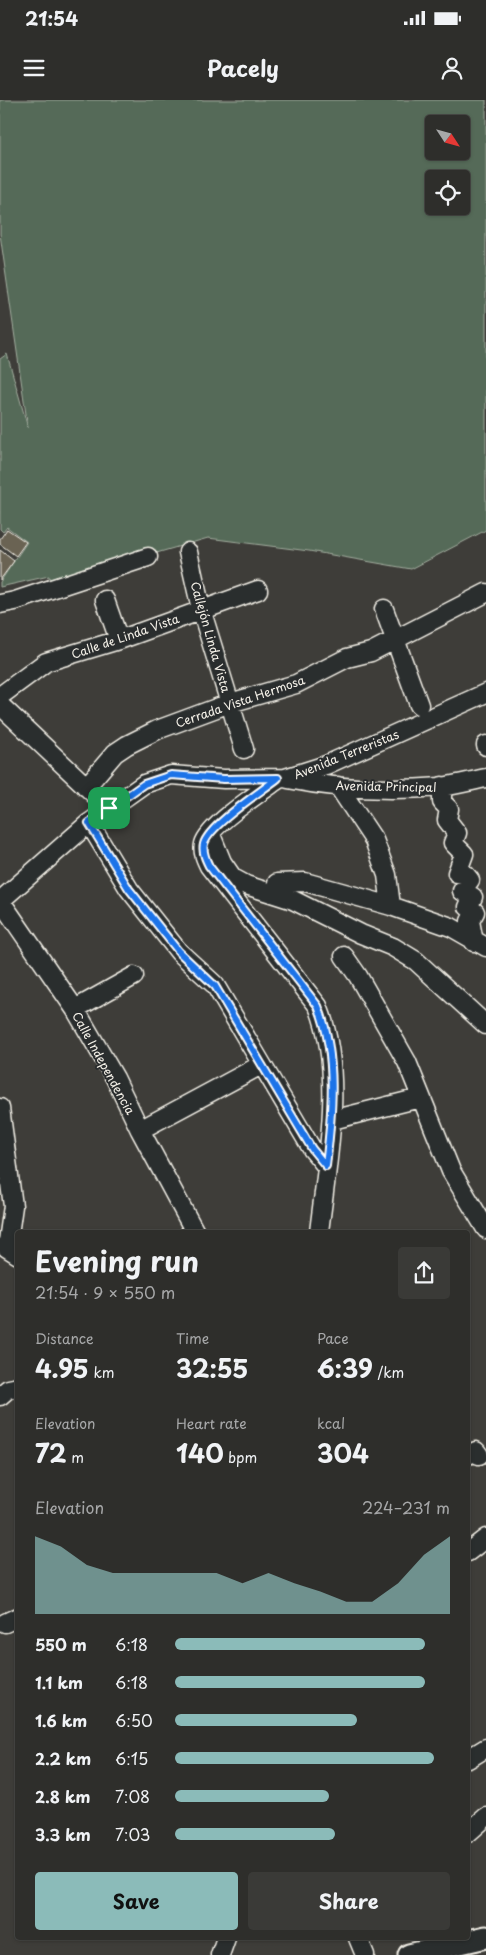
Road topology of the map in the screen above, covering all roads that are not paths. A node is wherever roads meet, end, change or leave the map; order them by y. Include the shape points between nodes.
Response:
1 (188, 552) dead end
2 (148, 557) dead end
3 (258, 590) dead end
4 (486, 593) edge
5 (105, 600) dead end
6 (0, 604) edge
7 (201, 608) junction
8 (384, 609) dead end
9 (396, 639) junction
10 (119, 640) junction
11 (486, 693) edge
12 (0, 696) edge
13 (230, 703) junction
14 (0, 705) edge
15 (419, 705) dead end
16 (244, 749) dead end
17 (282, 778) junction
18 (486, 778) edge
19 (338, 786) junction
20 (442, 786) junction
21 (86, 787) junction
22 (109, 808) junction
23 (89, 823) junction
24 (211, 835) junction
25 (277, 883) dead end
26 (0, 900) edge
27 (391, 906) junction
28 (480, 944) edge
29 (344, 956) dead end
30 (134, 976) dead end
31 (75, 1009) junction
32 (486, 1025) edge
33 (261, 1065) junction
34 (420, 1098) junction
35 (0, 1108) edge
36 (332, 1120) junction
37 (140, 1130) junction
38 (326, 1166) junction
39 (486, 1229) edge
40 (194, 1230) edge
41 (319, 1230) edge
42 (15, 1252) edge
43 (15, 1388) edge
44 (0, 1396) edge
45 (486, 1538) edge
46 (470, 1550) edge
47 (486, 1748) edge
48 (470, 1758) edge
49 (486, 1817) edge
50 (470, 1831) edge
51 (486, 1937) edge
52 (225, 1940) edge
53 (359, 1940) edge
54 (220, 1955) edge
55 (365, 1955) edge
56 (409, 1955) edge

1 - 7 street, Callejón Linda Vista
2 - 6 street
3 - 7 street, Calle de Linda Vista
4 - 9 street, Cerrada Vista Hermosa
5 - 10 street
7 - 10 street, Calle de Linda Vista
7 - 13 street, Callejón Linda Vista
8 - 9 street
9 - 13 street, Cerrada Vista Hermosa via 370,652 347,658 296,684
9 - 15 street
10 - 12 street, Calle de Linda Vista via 46,662
11 - 17 street, Avenida Terreristas via 326,765
13 - 16 street, Callejón Linda Vista
13 - 21 street, Cerrada Vista Hermosa via 126,745
14 - 21 street
17 - 19 street, Avenida Principal
17 - 22 street, Avenida Terreristas via 224,779 171,775 144,784
17 - 24 street via 228,815
18 - 20 street, Avenida Principal
19 - 20 street, Avenida Principal
19 - 27 street via 374,840 387,875
20 - 28 street via 442,802 449,809 447,820 457,834 453,843 464,854 457,873 466,875 470,880 462,891 473,897 468,907 475,912 470,921
21 - 22 street
22 - 23 street, Avenida Terreristas
23 - 26 street, Avenida Terreristas
23 - 33 street via 129,889 179,952 215,986
24 - 32 street via 222,862 233,878 246,886 293,900 353,931 393,947 416,961
24 - 36 street via 204,843 209,866 318,1006 324,1022 330,1068
25 - 27 street via 305,882
26 - 31 street, Calle Independencia
27 - 28 street via 451,927
29 - 34 street via 407,1062
30 - 31 street
31 - 37 street, Calle Independencia via 115,1078
33 - 37 street
33 - 38 street via 312,1149
34 - 36 street
34 - 39 street via 451,1171
35 - 42 street via 13,1206 8,1248
36 - 38 street
37 - 40 street, Calle Independencia
38 - 41 street
43 - 44 street
45 - 46 street
47 - 48 street
49 - 50 street
51 - 56 main road
52 - 54 street
53 - 55 street

